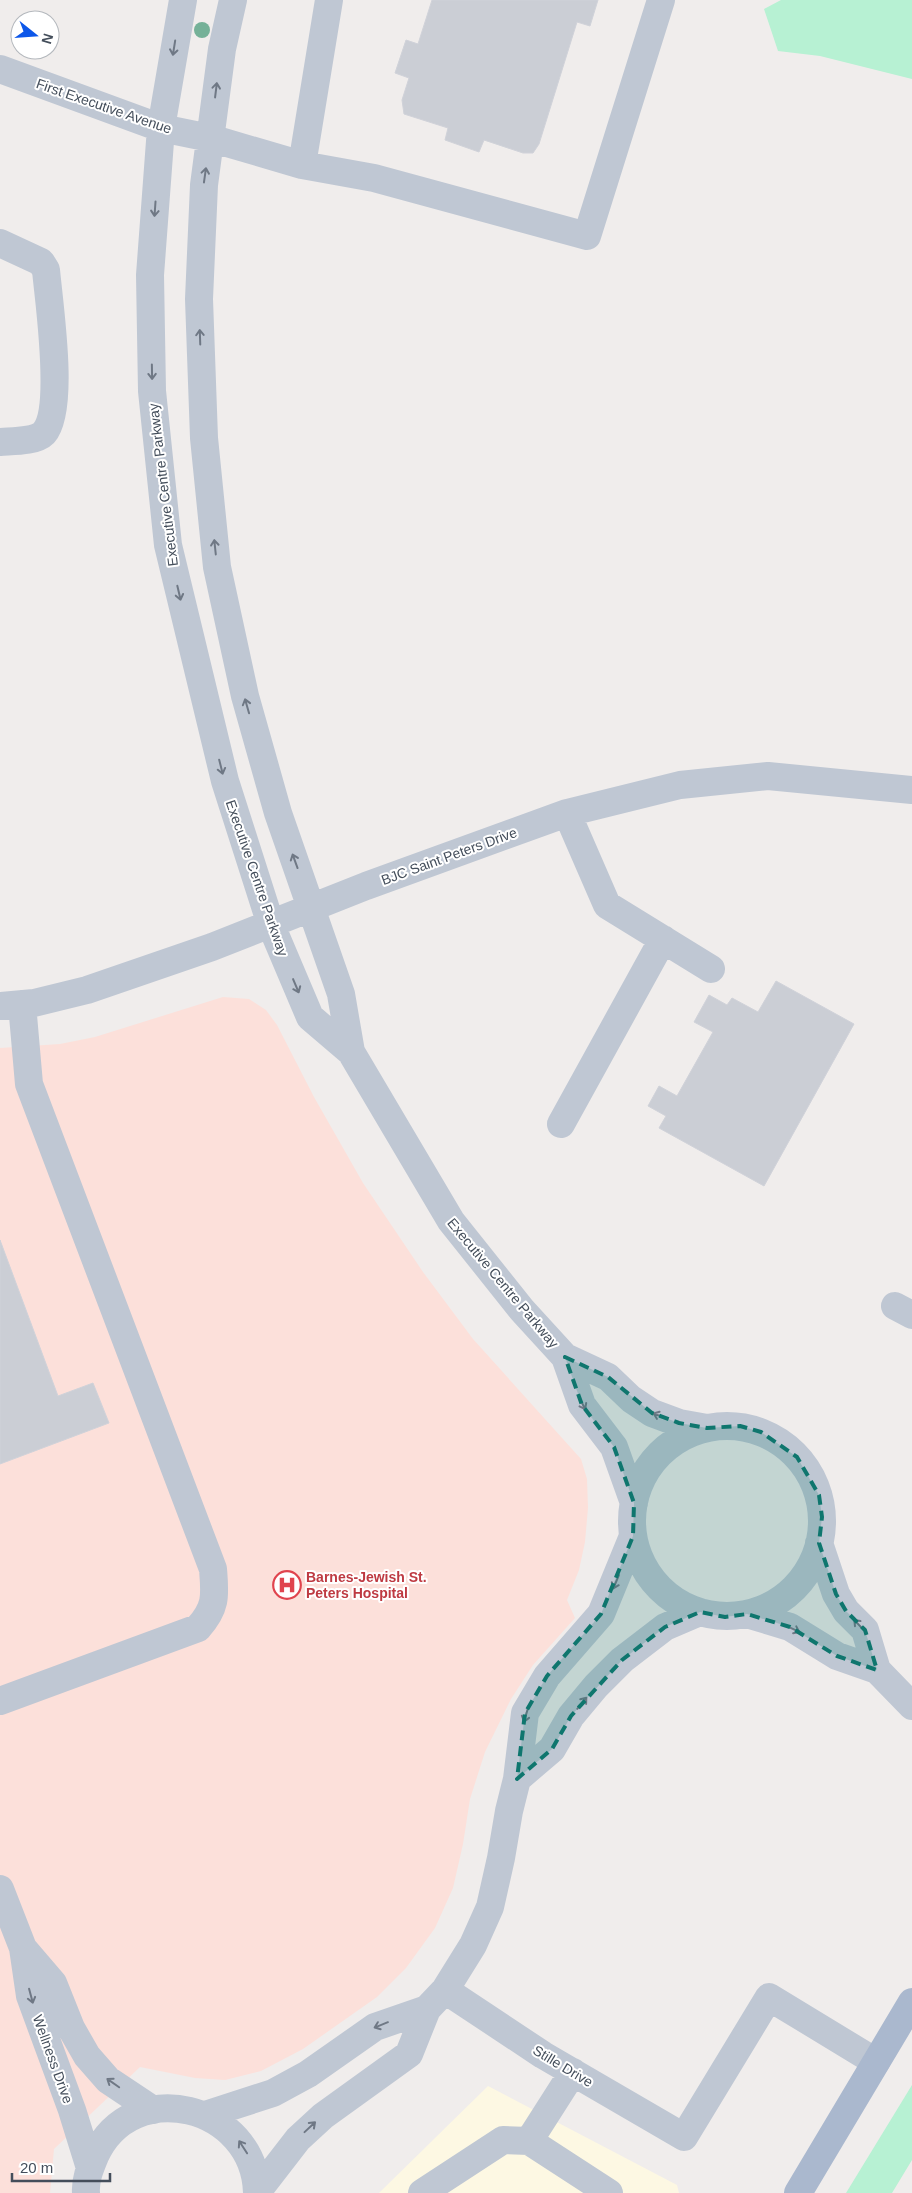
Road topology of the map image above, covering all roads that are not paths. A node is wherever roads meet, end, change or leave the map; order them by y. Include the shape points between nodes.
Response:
1 (182, 0) edge
2 (233, 0) edge
3 (329, 0) edge
4 (661, 0) edge
5 (0, 69) edge
6 (161, 128) junction
7 (210, 138) junction
8 (302, 165) junction
9 (0, 243) edge
10 (0, 442) edge
11 (912, 790) edge
12 (567, 813) junction
13 (312, 907) junction
14 (270, 925) junction
15 (663, 939) junction
16 (711, 969) dead end
17 (11, 1005) edge
18 (351, 1052) junction
19 (561, 1124) dead end
20 (566, 1357) junction
21 (707, 1428) junction
22 (634, 1504) junction
23 (633, 1536) junction
24 (819, 1543) junction
25 (700, 1612) junction
26 (747, 1614) junction
27 (877, 1670) junction
28 (0, 1701) edge
29 (912, 1706) edge
30 (517, 1779) junction
31 (0, 1889) edge
32 (23, 1948) junction
33 (436, 1999) junction
34 (912, 2002) edge
35 (876, 2062) junction
36 (573, 2072) junction
37 (153, 2110) junction
38 (205, 2115) junction
39 (529, 2141) junction
40 (88, 2180) edge
41 (257, 2192) edge
42 (422, 2193) edge
43 (609, 2193) edge
44 (798, 2193) edge

1 -> 6 street, Executive Centre Parkway
7 -> 2 street, Executive Centre Parkway via 222,49
3 - 8 street
4 - 8 street, First Executive Avenue via 588,236 374,178
5 - 6 street, First Executive Avenue
6 - 7 street, First Executive Avenue
6 -> 14 street, Executive Centre Parkway via 150,275 151,352 168,545 225,781
7 - 8 street, First Executive Avenue
13 -> 7 street, Executive Centre Parkway via 278,812 247,705 217,567 204,438 199,299 204,185
9 - 10 street via 41,262 46,270 54,376 54,409 43,434 31,439
11 - 12 street, BJC Saint Peters Drive via 768,776 680,784
12 - 13 street, BJC Saint Peters Drive
12 - 15 street via 608,905
13 - 14 street, BJC Saint Peters Drive
13 - 18 street, Executive Centre Parkway via 341,994
14 - 17 street, BJC Saint Peters Drive via 87,990
14 -> 18 street, Executive Centre Parkway via 310,1017
15 - 16 street
15 - 19 street
17 - 28 street via 30,1084 213,1569 216,1596 210,1616 198,1628
18 - 20 street, Executive Centre Parkway via 451,1221 522,1310
21 -> 20 street, Executive Centre Parkway via 678,1423 652,1413 608,1377
20 -> 22 street, Executive Centre Parkway via 582,1405 614,1447
21 - 22 street via 676,1440 658,1454 645,1472
21 - 24 street via 740,1426 761,1432 780,1442 797,1457 819,1495 822,1517
22 - 23 street
23 - 25 street via 649,1577 682,1606
23 -> 30 street via 601,1614 547,1676 525,1713
24 - 26 street via 802,1579 786,1595 768,1607
27 -> 24 street via 865,1630 842,1606
25 - 26 street via 725,1617
30 -> 25 street via 552,1749 571,1716 622,1660 665,1627
26 -> 27 street via 790,1627 837,1656
27 - 29 street
30 - 33 street via 490,1907 473,1945
31 - 32 street, Wellness Drive
37 -> 32 street, Wellness Drive via 108,2080 87,2056 71,2028 53,1983
32 -> 40 street, Wellness Drive via 30,1996 72,2110
33 - 36 street, Stille Drive
33 -> 38 street via 375,2027 308,2074 273,2093
41 -> 33 street via 298,2139 323,2116 409,2054
34 - 35 main road
35 - 36 street, Stille Drive via 769,1997 684,2137
35 - 44 main road
36 - 39 street
37 - 38 street via 190,2110
37 - 40 street via 128,2120 111,2132 98,2149
41 -> 38 street via 252,2164 242,2145 228,2129
39 - 42 street via 503,2140
39 - 43 street

